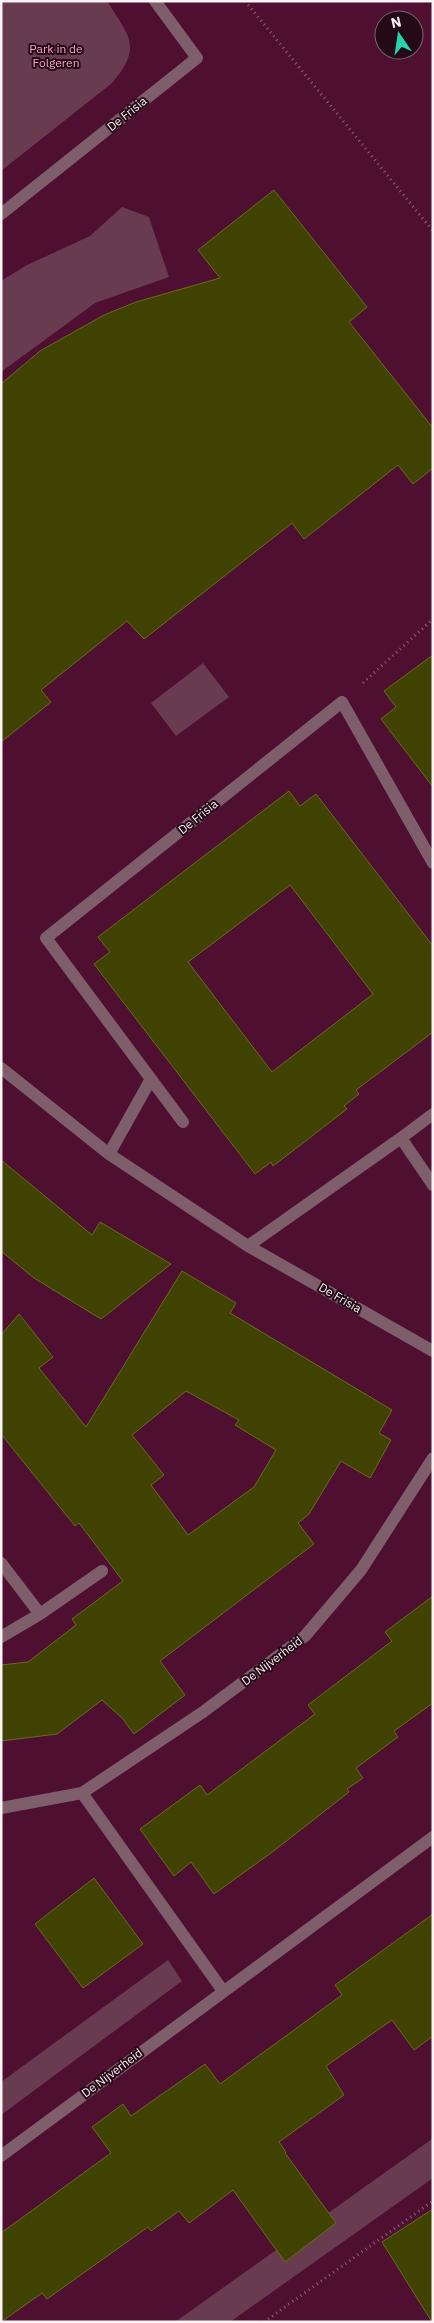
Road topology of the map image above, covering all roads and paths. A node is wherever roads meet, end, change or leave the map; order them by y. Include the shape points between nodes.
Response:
1 (155, 1) edge
2 (245, 1) edge
3 (1, 214) edge
4 (433, 231) edge
5 (433, 619) edge
6 (342, 702) junction
7 (433, 863) edge
8 (1, 1068) edge
9 (151, 1079) junction
10 (433, 1114) edge
11 (183, 1122) dead end
12 (401, 1138) junction
13 (109, 1154) junction
14 (433, 1185) edge
15 (248, 1246) junction
16 (433, 1351) edge
17 (433, 1458) edge
18 (1, 1563) edge
19 (102, 1571) dead end
20 (40, 1614) junction
21 (1, 1637) edge
22 (82, 1793) junction
23 (1, 1808) edge
24 (433, 1837) edge
25 (222, 1991) junction
26 (1, 2156) edge
27 (433, 2201) edge
28 (264, 2322) edge

1 - 3 street, De Frisia via 197,58
2 - 4 path
5 - 6 path
6 - 7 street
6 - 9 street, De Frisia via 46,938
8 - 13 street, De Frisia
9 - 11 street, De Frisia
9 - 13 street
10 - 12 street
12 - 14 street
12 - 15 street
13 - 15 street, De Frisia
15 - 16 street, De Frisia
17 - 22 street, De Nijverheid via 361,1570 305,1636 203,1712
18 - 20 street
19 - 20 street
20 - 21 street
22 - 23 street, De Nijverheid
22 - 25 street
24 - 25 street, De Nijverheid
25 - 26 street, De Nijverheid
27 - 28 path

